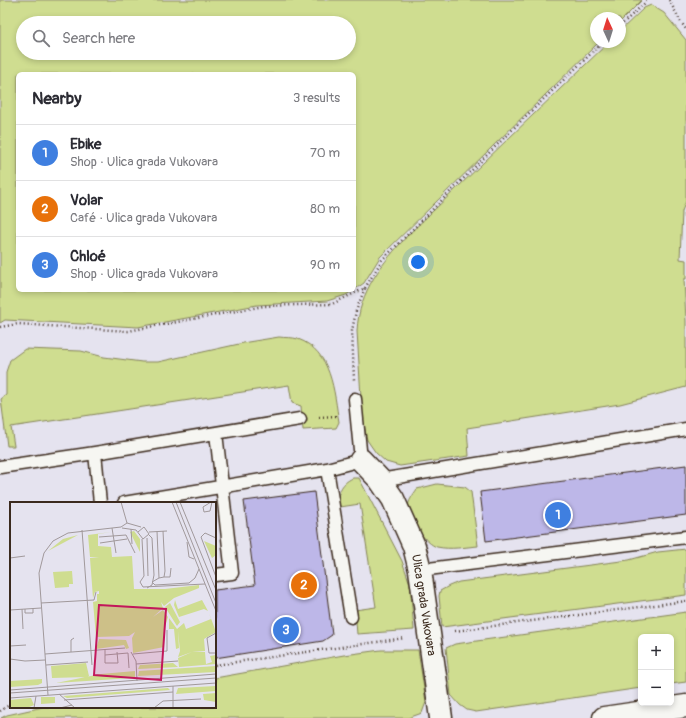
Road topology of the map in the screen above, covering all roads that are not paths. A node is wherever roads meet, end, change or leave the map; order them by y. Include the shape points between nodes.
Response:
1 (355, 399) road end
2 (300, 419) road end
3 (686, 429) edge
4 (216, 433) junction
5 (95, 453) junction
6 (361, 460) junction
7 (0, 467) edge
8 (327, 469) junction
9 (380, 480) junction
10 (223, 486) junction
11 (100, 502) edge
12 (130, 502) edge
13 (686, 537) edge
14 (420, 570) junction
15 (216, 575) edge
16 (352, 617) dead end
17 (686, 706) edge
18 (441, 718) edge
19 (604, 718) edge

1 - 6 lane
2 - 4 lane
3 - 9 lane
4 - 5 lane
4 - 10 lane
5 - 7 lane
5 - 11 lane
6 - 8 lane
6 - 9 street, Ulica grada Vukovara
8 - 10 lane
8 - 16 lane
9 - 14 street, Ulica grada Vukovara via 402,518 414,546
10 - 12 lane
10 - 15 lane via 232,573
13 - 14 lane
14 - 18 street, Ulica grada Vukovara
17 - 19 street

